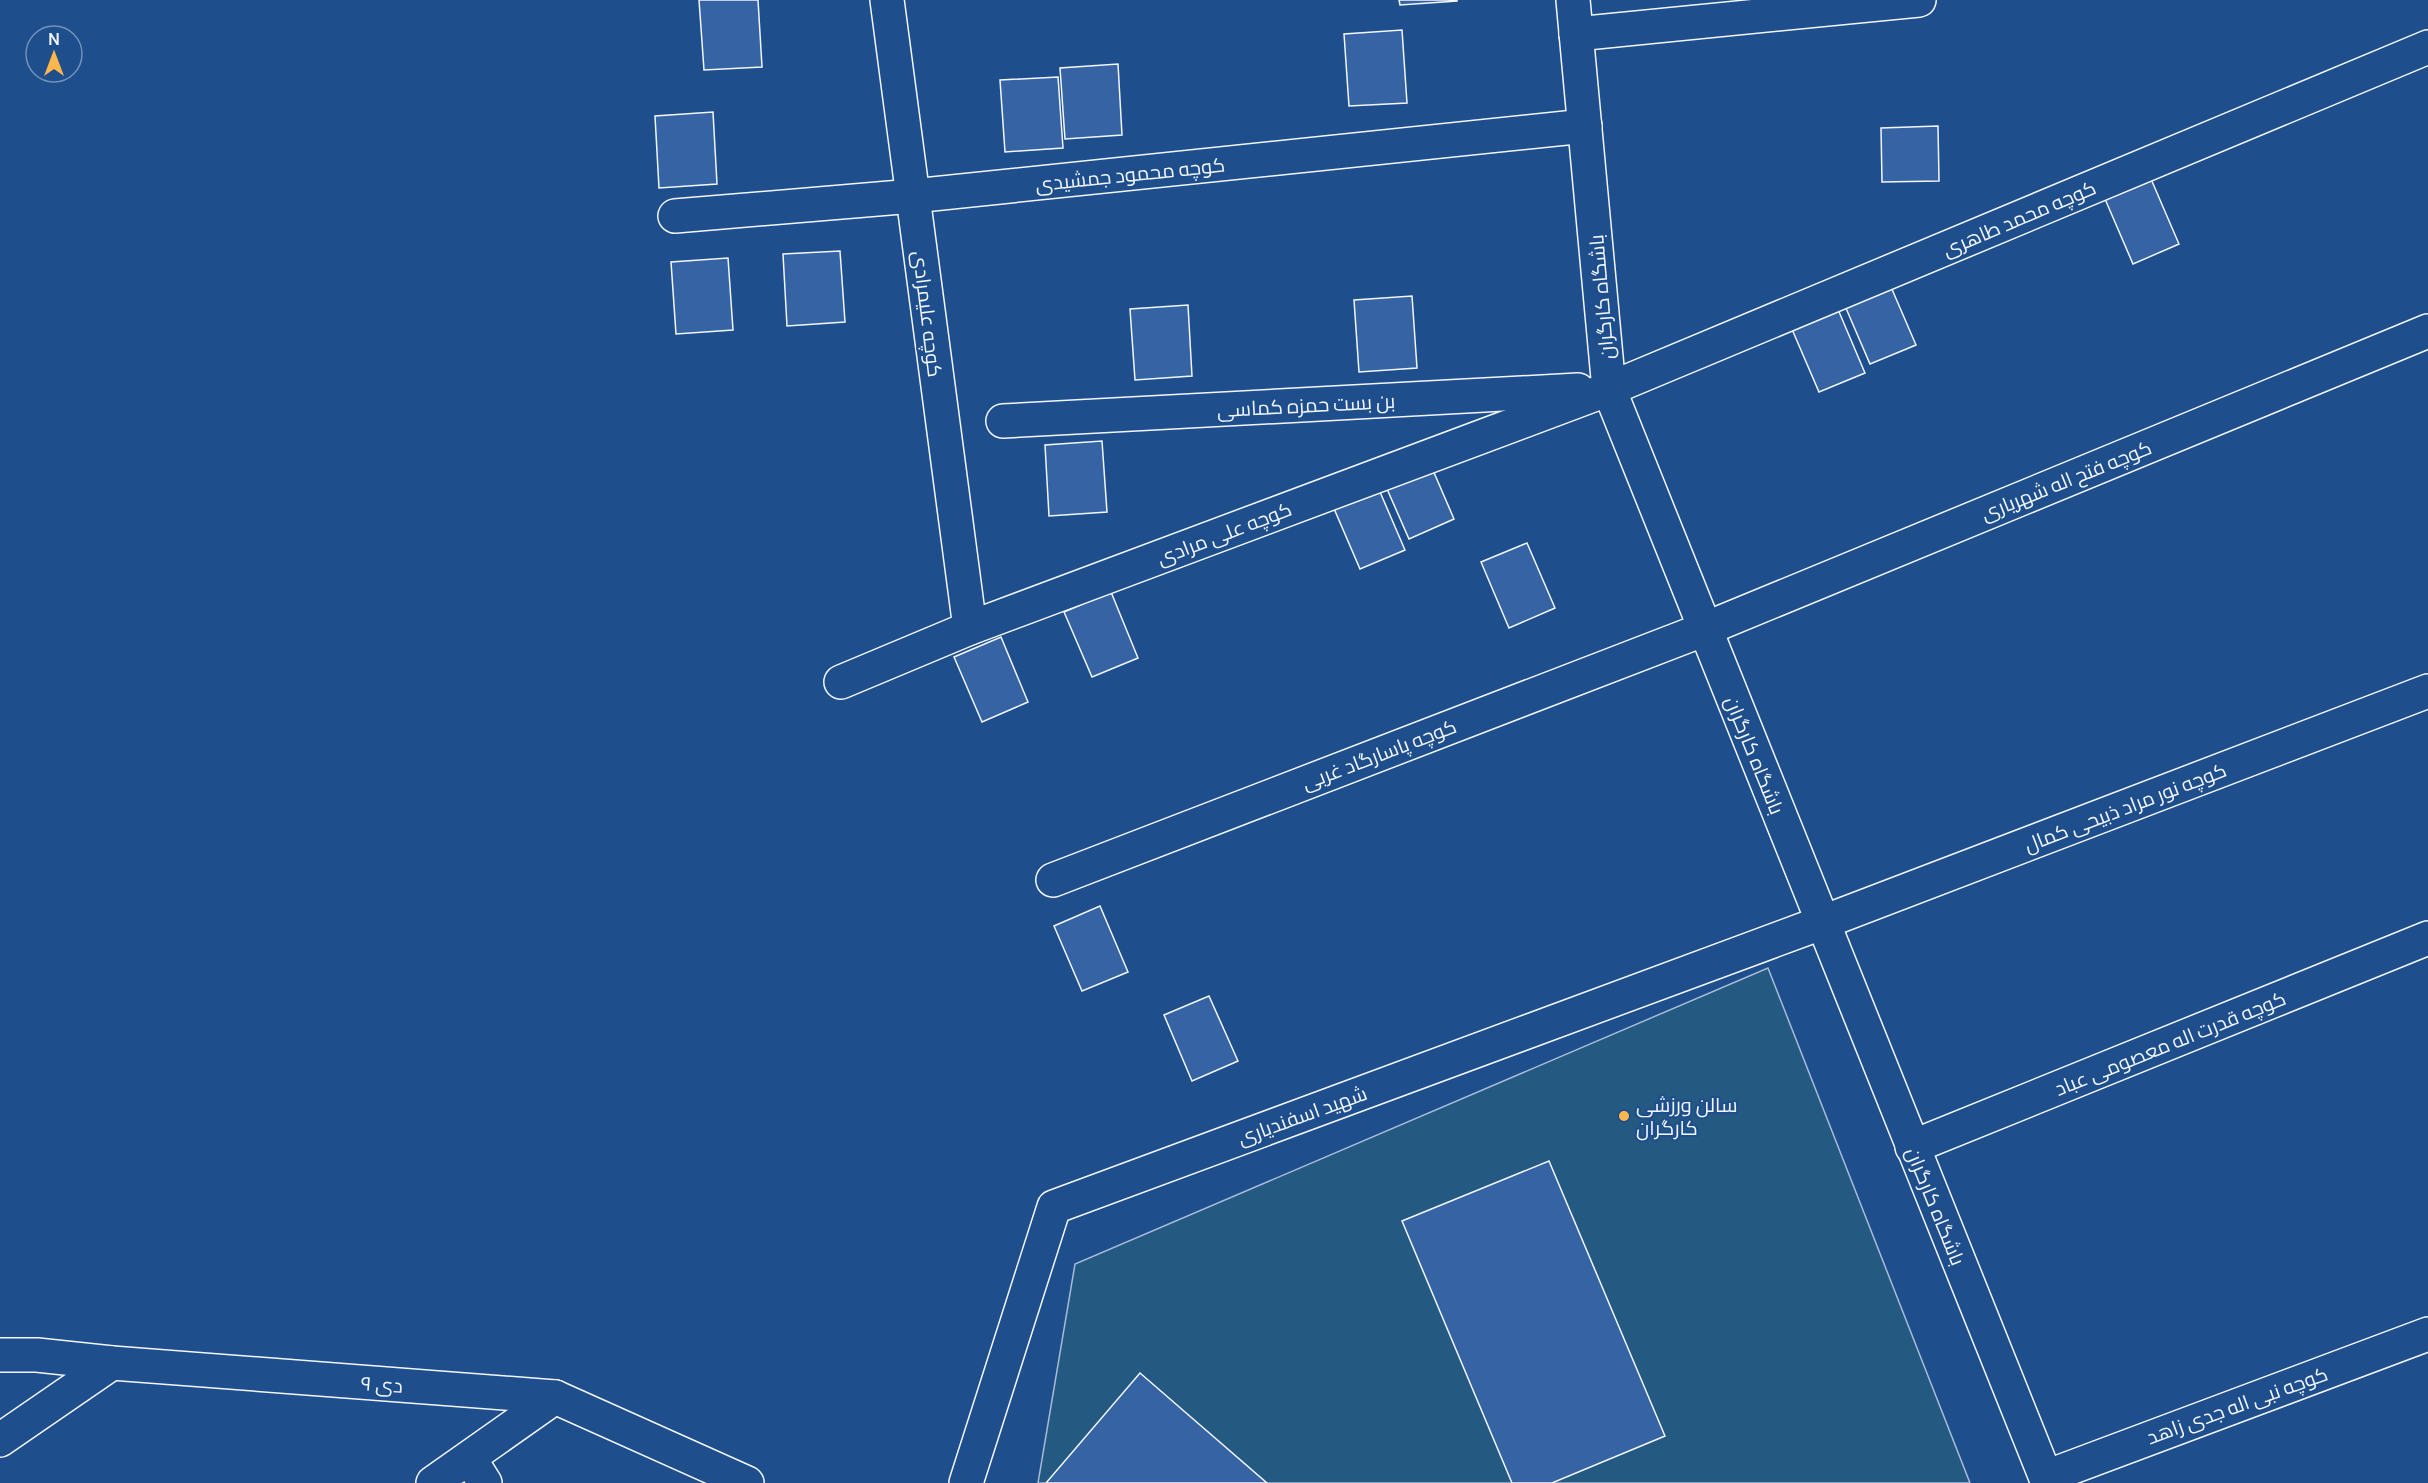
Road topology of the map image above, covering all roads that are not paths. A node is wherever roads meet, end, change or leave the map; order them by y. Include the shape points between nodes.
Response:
1 (887, 0) edge
2 (1573, 0) edge
3 (1919, 0) edge
4 (1576, 34) junction
5 (2428, 47) edge
6 (1585, 126) junction
7 (913, 196) junction
8 (675, 216) dead end
9 (2428, 331) edge
10 (1610, 389) junction
11 (1003, 422) dead end
12 (970, 628) junction
13 (1705, 629) junction
14 (841, 682) dead end
15 (2428, 691) edge
16 (1053, 880) dead end
17 (1821, 923) junction
18 (2428, 938) edge
19 (1912, 1147) junction
20 (2428, 1334) edge
21 (0, 1355) edge
22 (112, 1363) junction
23 (555, 1397) junction
24 (0, 1440) edge
25 (478, 1471) edge
26 (2047, 1480) edge
27 (434, 1483) edge
28 (747, 1483) edge
29 (966, 1483) edge

1 - 7 street, کوچه علیمرادی
2 - 4 street, باشگاه کارگران
3 - 4 street
4 - 6 street, باشگاه کارگران
5 - 10 street, کوچه محمد طاهری
6 - 7 street, کوچه محمود جمشیدی
6 - 10 street, باشگاه کارگران
7 - 8 street, کوچه محمود جمشیدی
7 - 12 street, کوچه علیمرادی
9 - 13 street, کوچه فتح اله شهریاری
10 - 11 street, بن بست حمزه کماسی
10 - 12 street, کوچه علی مرادی
10 - 13 street, باشگاه کارگران
12 - 14 street, کوچه علی مرادی
13 - 16 street, کوچه پاسارگاد غربی
13 - 17 street, باشگاه کارگران
15 - 17 street, کوچه نور مراد ذبیحی کمال
17 - 19 street, باشگاه کارگران
17 - 29 street, شهید اسفندیاری via 1054,1207
18 - 19 street, کوچه قدرت اله معصومی عباد
19 - 26 street, باشگاه کارگران
20 - 26 street, کوچه نبی اله جدی زاهد
21 - 22 street, ۹ دی
22 - 23 street, ۹ دی
22 - 24 street
23 - 25 street
23 - 28 street, ۹ دی
25 - 27 street

